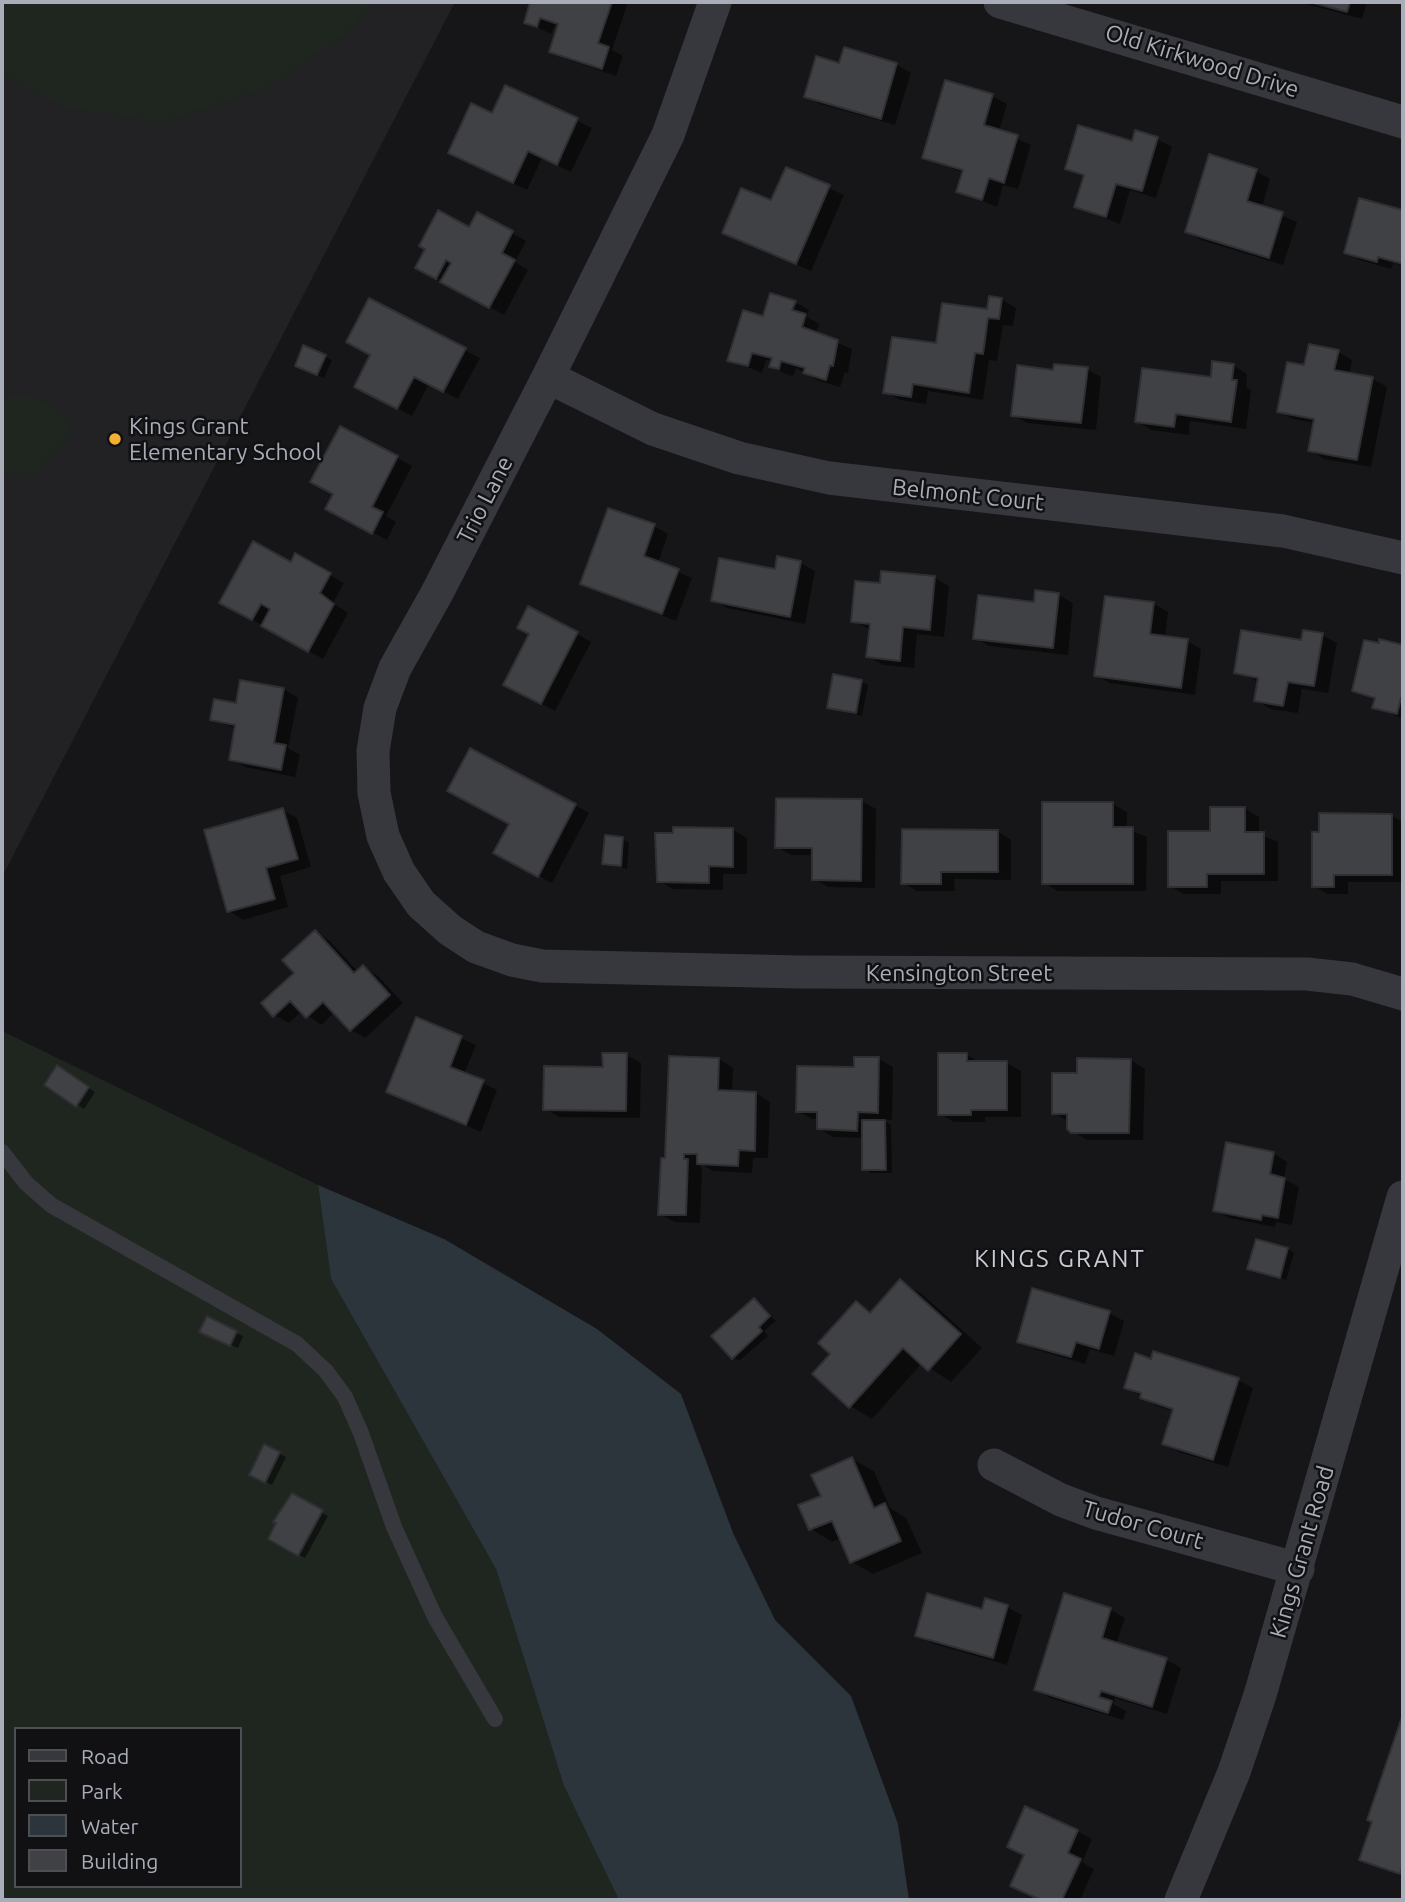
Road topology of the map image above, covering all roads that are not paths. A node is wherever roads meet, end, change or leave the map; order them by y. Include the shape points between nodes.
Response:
1 (715, 2) edge
2 (1000, 2) edge
3 (1403, 122) edge
4 (548, 377) junction
5 (1403, 558) edge
6 (512, 960) joint
7 (1403, 994) edge
8 (2, 1152) edge
9 (1403, 1197) edge
10 (994, 1465) dead end
11 (1298, 1569) junction
12 (495, 1719) dead end
13 (1181, 1900) edge

1 - 4 street, Trio Lane via 668,135
2 - 3 street, Old Kirkwood Drive
4 - 5 street, Belmont Court via 653,429 739,458 828,478 1283,531
4 - 6 street, Trio Lane via 395,668 380,708 373,751 374,793 383,836 399,872 421,904 450,930 476,947
6 - 7 street, Kensington Street via 542,966 761,971 1307,974 1352,979
8 - 12 lane via 51,1205 297,1344 326,1371 345,1397 361,1433 394,1527 435,1617
9 - 11 street, Kings Grant Road
10 - 11 street, Tudor Court via 1096,1513
11 - 13 street, Kings Grant Road via 1234,1772

